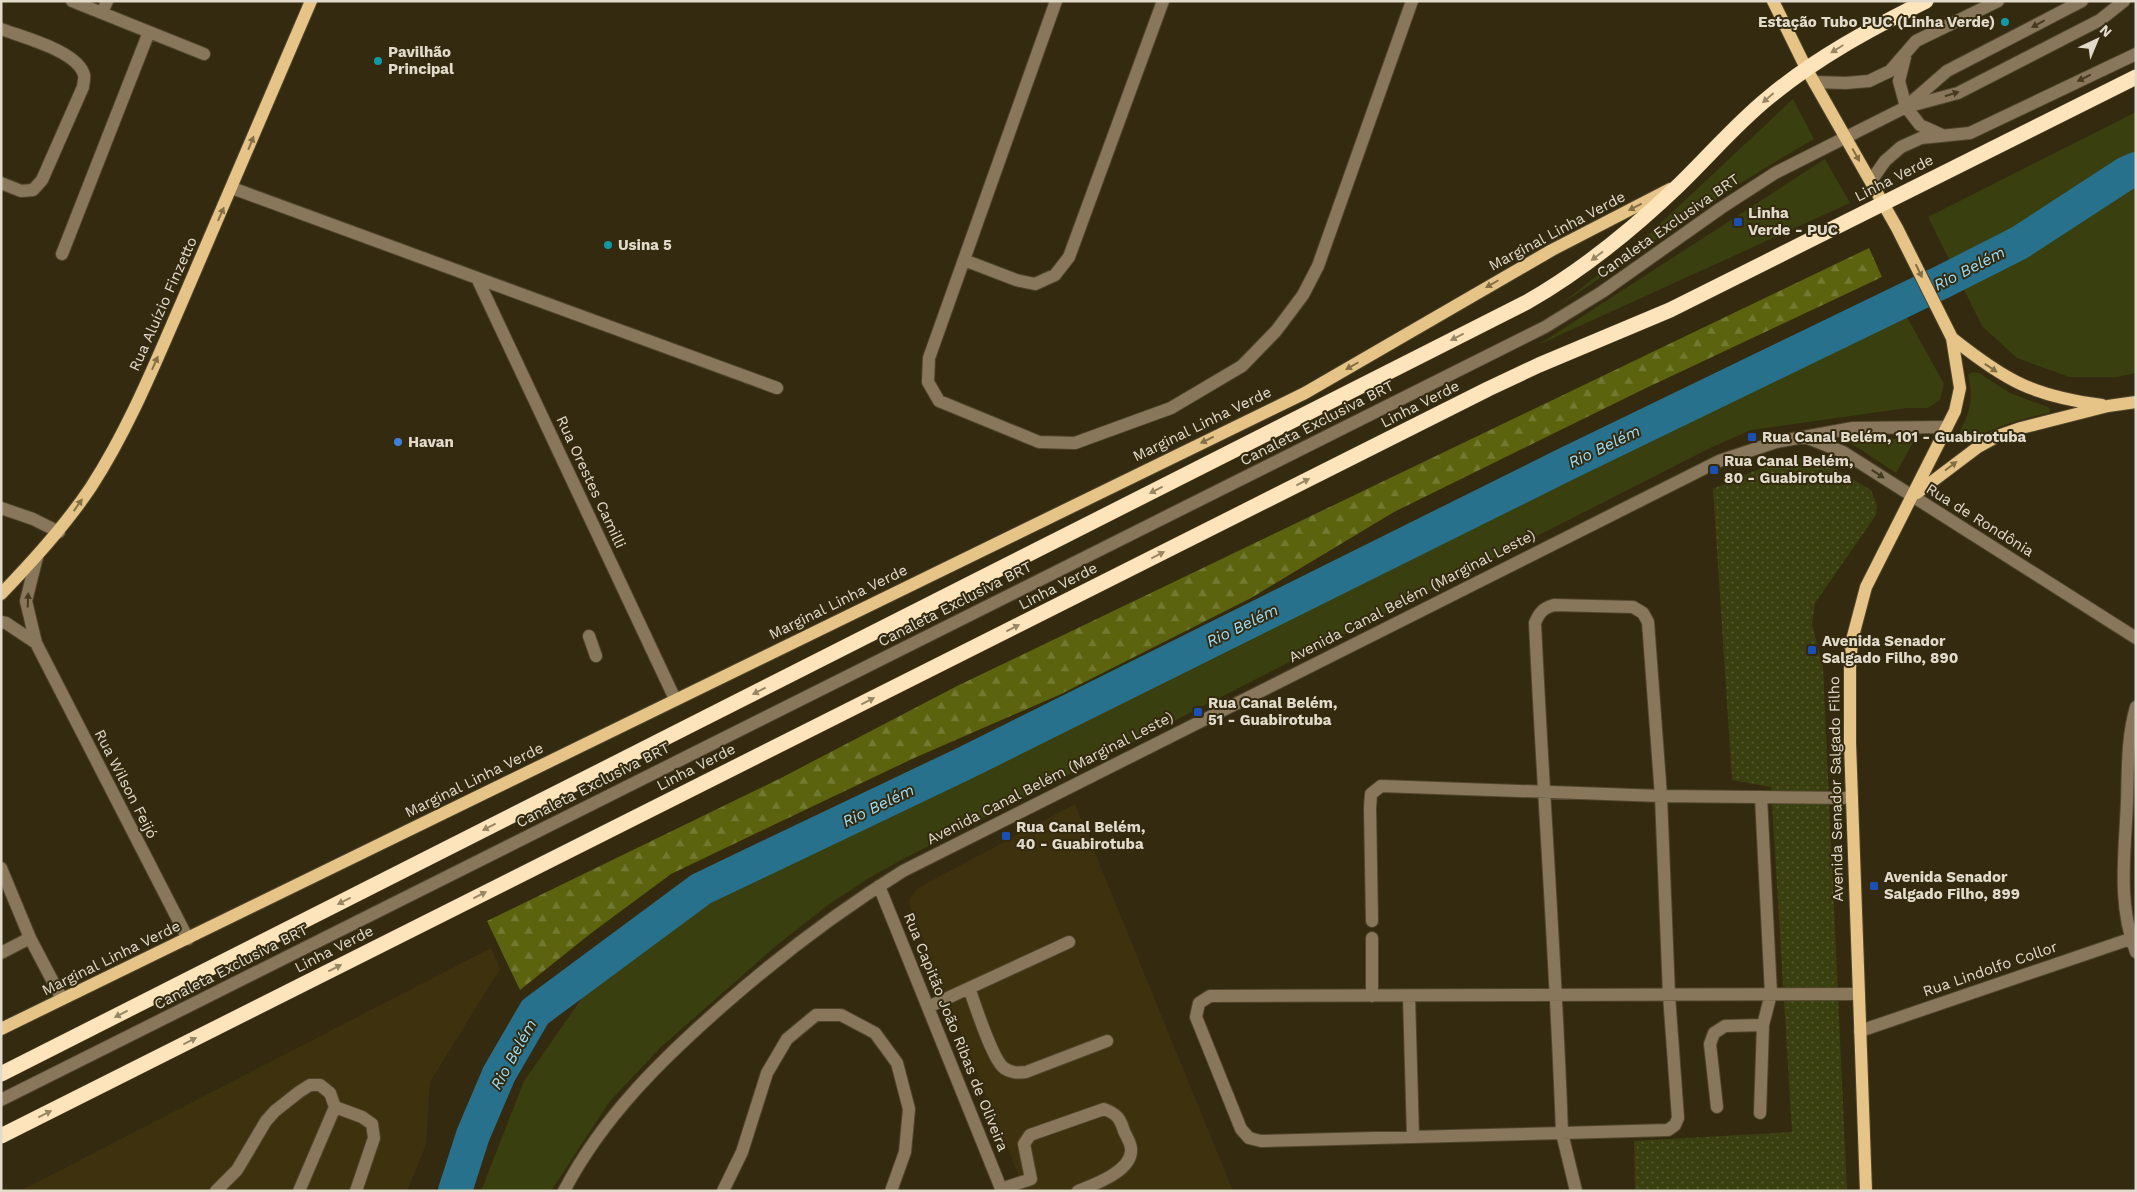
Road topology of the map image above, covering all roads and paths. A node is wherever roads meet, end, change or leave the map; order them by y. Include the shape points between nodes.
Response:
1 (72, 1) edge
2 (311, 1) edge
3 (1056, 1) edge
4 (1163, 1) edge
5 (1412, 1) edge
6 (1772, 1) edge
7 (1926, 1) edge
8 (1998, 1) edge
9 (2082, 1) edge
10 (2124, 1) edge
11 (105, 7) edge
12 (1, 29) edge
13 (149, 32) junction
14 (204, 54) dead end
15 (1906, 54) junction
16 (2136, 54) edge
17 (1806, 68) junction
18 (2136, 77) edge
19 (1814, 82) junction
20 (1906, 107) junction
21 (1942, 135) junction
22 (1845, 136) junction
23 (1870, 181) junction
24 (1, 183) edge
25 (1679, 185) junction
26 (232, 188) junction
27 (1884, 203) junction
28 (62, 254) dead end
29 (964, 260) junction
30 (477, 278) junction
31 (1952, 338) junction
32 (777, 388) dead end
33 (2136, 402) edge
34 (2108, 406) junction
35 (1948, 427) junction
36 (1804, 437) junction
37 (1913, 496) junction
38 (1, 508) edge
39 (59, 532) junction
40 (37, 557) junction
41 (2, 591) edge
42 (1, 622) edge
43 (589, 636) dead end
44 (2136, 638) edge
45 (36, 643) junction
46 (596, 656) dead end
47 (675, 699) junction
48 (2136, 707) edge
49 (1543, 791) junction
50 (1661, 796) junction
51 (1761, 797) junction
52 (1852, 798) junction
53 (1, 868) edge
54 (879, 886) junction
55 (1372, 921) dead end
56 (30, 938) junction
57 (1372, 938) dead end
58 (188, 939) junction
59 (2130, 939) junction
60 (1069, 942) dead end
61 (2136, 952) edge
62 (1, 953) edge
63 (969, 988) junction
64 (1772, 994) junction
65 (1859, 994) junction
66 (1557, 995) junction
67 (1670, 995) junction
68 (1372, 996) junction
69 (1409, 996) junction
70 (62, 1000) junction
71 (928, 1007) junction
72 (1762, 1025) junction
73 (1, 1029) edge
74 (1860, 1031) junction
75 (1107, 1041) dead end
76 (1, 1074) edge
77 (1, 1100) edge
78 (335, 1107) junction
79 (1717, 1107) dead end
80 (1760, 1113) dead end
81 (1562, 1133) junction
82 (1, 1136) edge
83 (1413, 1137) junction
84 (1033, 1185) edge
85 (1001, 1190) edge
86 (216, 1191) edge
87 (299, 1191) edge
88 (356, 1191) edge
89 (564, 1191) edge
90 (723, 1191) edge
91 (891, 1191) edge
92 (1078, 1191) edge
93 (1576, 1191) edge
94 (1866, 1191) edge

1 - 11 street
26 -> 2 main road, Rua Aluízio Finzetto
3 - 29 street
4 - 29 street via 1069,257 1055,275 1036,284 1016,280
5 - 29 street via 1318,266 1303,295 1276,331 1242,366 1171,408 1075,443 1039,442 939,401 928,382 929,358
6 - 17 main road
7 -> 17 highway via 1865,32
8 - 15 street via 1916,41
9 -> 20 street, Canaleta Exclusiva BRT via 1947,71
20 -> 10 street, Canaleta Exclusiva BRT via 1958,93 2100,20
11 - 13 street
12 - 24 street via 64,53 84,75 83,87 42,180 33,190 21,191
13 - 14 street
13 - 28 street
15 - 19 street via 1890,71 1869,82
15 - 20 street via 1899,80
16 -> 21 street via 1970,134
17 - 19 main road
17 -> 25 highway via 1753,111
18 - 27 highway, Linha Verde
19 - 22 main road
20 - 21 street via 1920,125
20 - 22 street, Canaleta Exclusiva BRT
21 - 23 street via 1920,138 1901,147
22 -> 23 main road
22 - 77 street, Canaleta Exclusiva BRT via 1744,192 1602,292 1545,327
23 - 27 main road
25 -> 47 main road, Marginal Linha Verde via 1552,250 1304,393
25 -> 76 highway via 1600,255 1527,302
26 - 30 street
39 -> 26 main road, Rua Aluízio Finzetto via 117,443
27 -> 31 main road
82 -> 27 highway, Linha Verde via 1488,389 1670,310
30 - 32 street
30 - 47 street, Rua Orestes Camilli
31 -> 34 main road via 2025,388 2070,401
31 - 35 main road via 1960,388 1959,400
33 - 34 main road, Avenida Senador Salgado Filho
37 -> 34 main road, Avenida Senador Salgado Filho via 1978,447 1998,436
35 - 36 street, Avenida Canal Belém (Marginal Leste) via 1853,428
35 - 37 main road
36 -> 37 street, Rua de Rondônia via 1844,452
36 - 54 street, Avenida Canal Belém (Marginal Leste) via 1748,450 1693,473 933,855
37 - 44 street, Rua de Rondônia
37 - 52 main road, Avenida Senador Salgado Filho via 1874,567 1858,612 1850,668
38 - 39 street
39 - 40 main road, Rua Aluízio Finzetto
40 - 41 main road, Rua Aluízio Finzetto
45 -> 40 street, Rua Wilson Feijó via 26,601
42 - 45 street, Rua Wilson Feijó
43 - 46 street
45 - 58 street, Rua Wilson Feijó
47 - 58 main road, Marginal Linha Verde
48 - 59 street via 2129,742 2123,888
49 - 50 street
49 - 50 street via 1535,623 1539,614 1554,605 1633,607 1643,613 1648,622
49 - 55 street via 1381,786 1371,794 1370,808
49 - 66 street
50 - 51 street
50 - 67 street
51 - 52 street
51 - 64 street
52 - 65 main road, Avenida Senador Salgado Filho
53 - 56 street
54 - 71 street, Rua Capitão João Ribas de Oliveira
54 - 89 street, Avenida Canal Belém (Marginal Leste) via 790,950 673,1052 614,1115
56 - 62 street
56 - 70 street
57 - 68 street
58 - 70 main road, Marginal Linha Verde
59 - 61 street
59 - 74 street, Rua Lindolfo Collor
60 - 63 street
63 - 71 street
63 - 75 street via 995,1055 1002,1067 1013,1073 1026,1072
64 - 65 street
64 - 67 street
64 - 72 street
65 - 74 main road, Avenida Senador Salgado Filho
66 - 67 street
66 - 69 street
66 - 81 street
67 - 81 street via 1678,1118 1675,1125 1668,1130
68 - 69 street
68 - 83 street via 1210,996 1199,1003 1196,1017 1241,1129 1249,1138 1261,1141
69 - 83 street
70 - 73 main road, Marginal Linha Verde
71 - 85 street, Rua Capitão João Ribas de Oliveira
72 - 79 street via 1725,1026 1714,1033 1710,1044
72 - 80 street
74 - 94 main road, Avenida Senador Salgado Filho
78 - 86 street via 330,1093 320,1085 310,1085 299,1092 275,1110 237,1170
78 - 87 street
78 - 88 street via 372,1124 374,1138
81 - 83 street
81 - 93 street
84 - 85 street
84 - 92 street via 1024,1144 1030,1135 1104,1110 1112,1112 1120,1118 1131,1150 1130,1157 1113,1176
90 - 91 street via 742,1152 767,1072 787,1039 816,1016 842,1015 875,1033 897,1063 909,1109 905,1152

